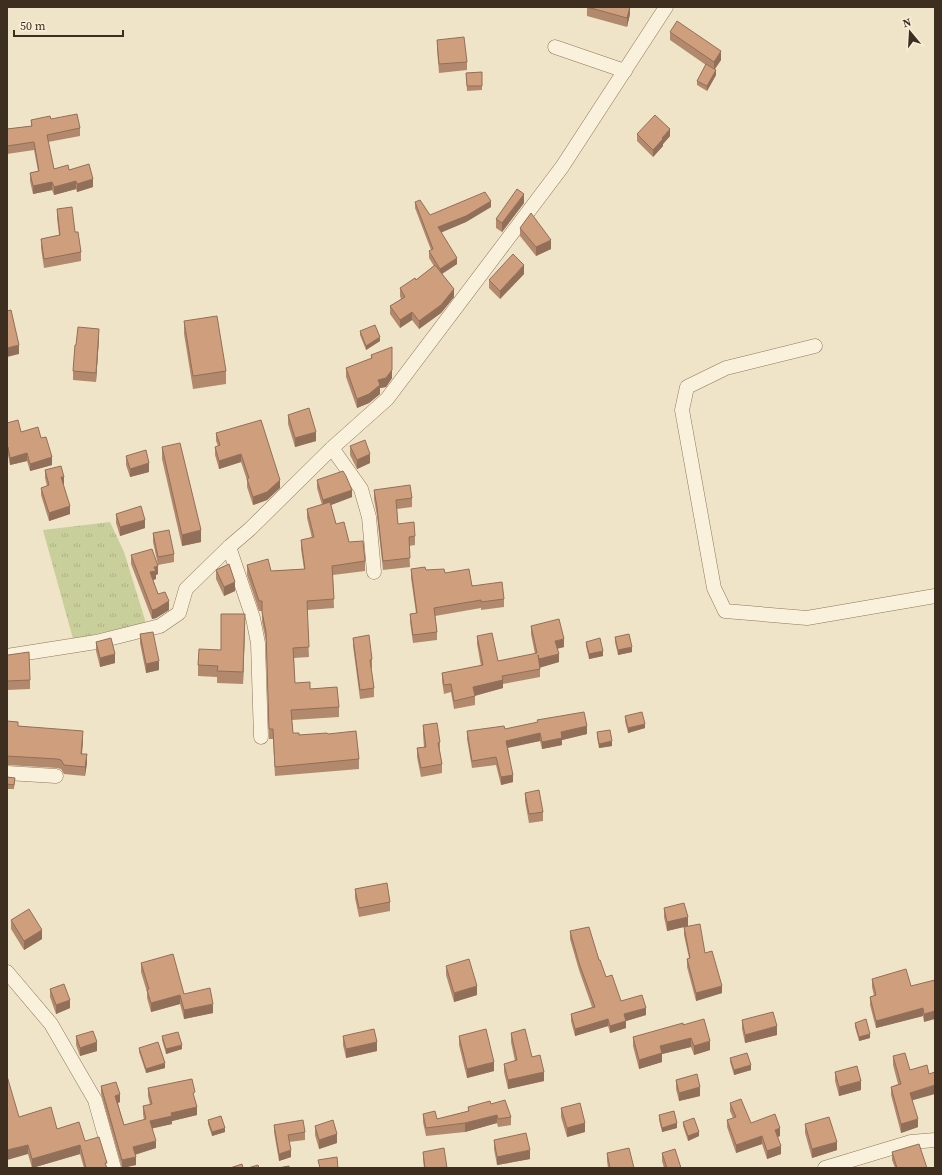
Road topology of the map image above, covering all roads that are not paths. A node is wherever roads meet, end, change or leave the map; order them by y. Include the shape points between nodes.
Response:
1 (666, 7) edge
2 (555, 47) dead end
3 (625, 71) junction
4 (815, 346) dead end
5 (332, 448) junction
6 (230, 546) junction
7 (374, 572) dead end
8 (935, 596) edge
9 (7, 656) edge
10 (261, 737) dead end
11 (7, 773) edge
12 (56, 776) dead end
13 (7, 972) edge
14 (935, 1140) edge
15 (114, 1168) edge
16 (824, 1168) edge

1 - 3 street
2 - 3 street
3 - 5 street via 562,167 392,393
4 - 8 street via 726,368 687,386 682,410 714,588 725,611 807,618
5 - 6 street
5 - 7 street via 361,489 369,517
6 - 9 street via 186,589 179,613 160,626 96,642
6 - 10 street via 253,618 258,643
11 - 12 street
13 - 15 street via 51,1024 95,1100
14 - 16 street via 911,1142

